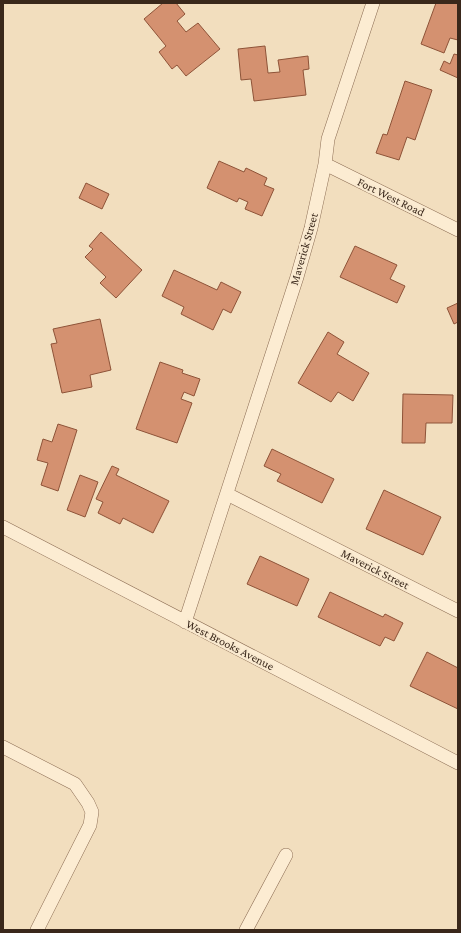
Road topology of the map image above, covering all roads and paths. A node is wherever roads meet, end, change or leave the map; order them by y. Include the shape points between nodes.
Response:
1 (373, 3) edge
2 (325, 164) junction
3 (458, 230) edge
4 (227, 494) junction
5 (3, 527) edge
6 (458, 611) edge
7 (185, 622) junction
8 (3, 746) edge
9 (458, 763) edge
10 (286, 855) dead end
11 (37, 930) edge
12 (246, 930) edge

1 - 2 street, Maverick Street via 328,138
2 - 3 street, Fort West Road
2 - 4 street, Maverick Street via 307,242
4 - 6 street, Maverick Street
4 - 7 street, Maverick Street
5 - 7 street, West Brooks Avenue
7 - 9 street, West Brooks Avenue
8 - 11 street via 75,784 92,812 90,825
10 - 12 street

